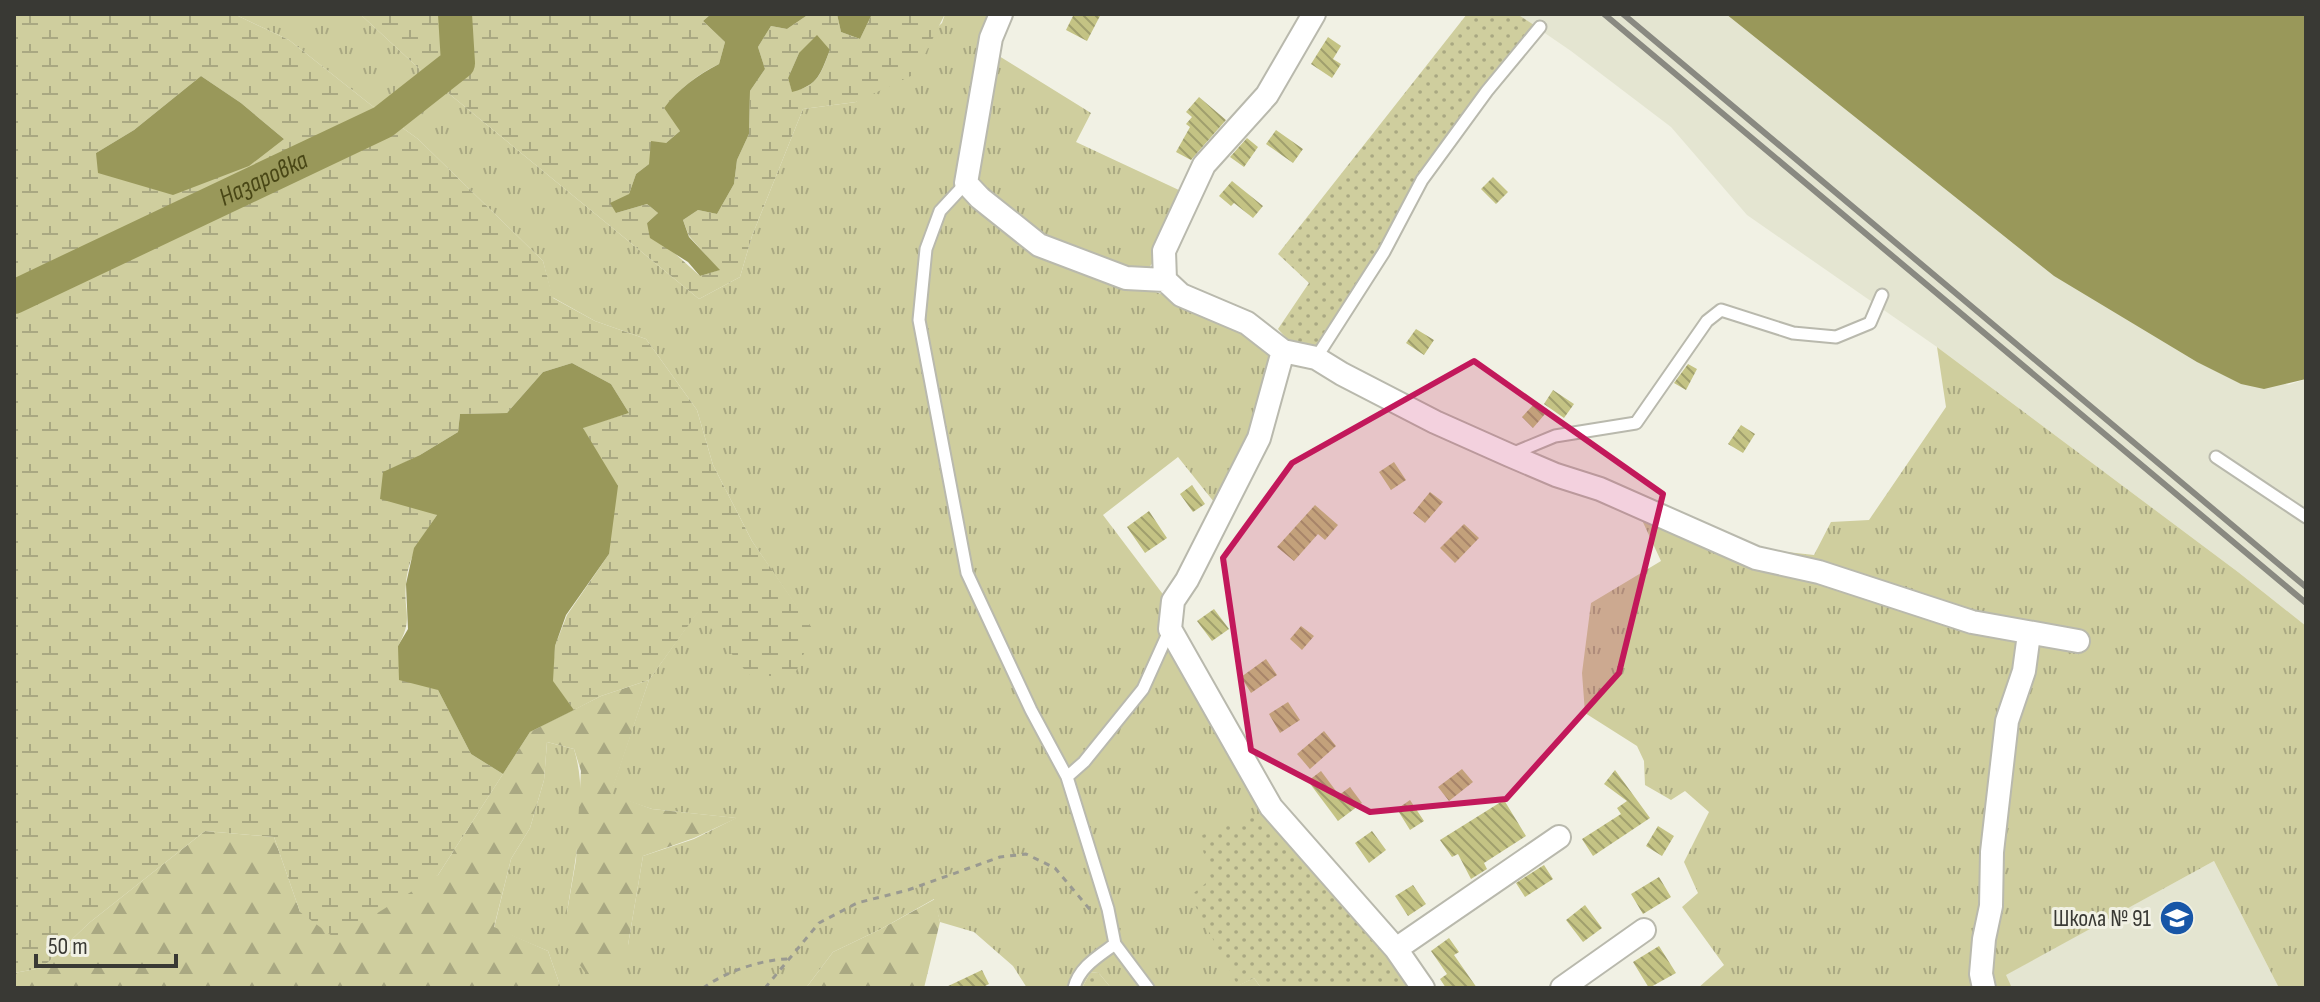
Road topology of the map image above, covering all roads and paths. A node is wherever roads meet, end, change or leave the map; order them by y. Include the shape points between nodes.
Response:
1 (1001, 14) edge
2 (1314, 14) edge
3 (1540, 27) dead end
4 (966, 183) junction
5 (1165, 280) junction
6 (1882, 295) dead end
7 (1283, 351) junction
8 (1316, 358) junction
9 (1509, 455) junction
10 (2216, 457) dead end
11 (2306, 517) edge
12 (1170, 629) junction
13 (2029, 634) junction
14 (2078, 641) dead end
15 (1067, 777) junction
16 (1559, 837) dead end
17 (1644, 930) dead end
18 (1115, 944) junction
19 (1396, 949) junction
20 (789, 959) junction
21 (703, 988) edge
22 (765, 988) edge
23 (1074, 988) edge
24 (1148, 988) edge
25 (1423, 988) edge
26 (1562, 988) edge
27 (1984, 988) edge

1 - 4 street via 991,38
2 - 5 street via 1267,95 1204,165 1164,251
3 - 8 lane via 1422,180 1384,252
4 - 5 street via 1039,245 1126,278
4 - 15 lane via 940,211 926,249 919,320 967,573
5 - 7 street via 1181,295 1247,323
6 - 9 lane via 1870,323 1836,337 1793,333 1721,310 1699,332 1636,423 1555,436
7 - 8 street
7 - 12 street via 1259,438 1173,601
8 - 9 street
9 - 13 street via 1756,558
10 - 11 lane
12 - 15 lane via 1143,689
12 - 19 street via 1271,807
13 - 14 street
13 - 27 street via 2024,671 2007,721 1984,939
15 - 18 lane
16 - 19 street
17 - 26 street
18 - 20 path via 1055,868 1026,854 1000,857 857,903 819,923
18 - 23 lane via 1092,961
18 - 24 lane
19 - 25 street
20 - 21 path via 716,979
20 - 22 path

